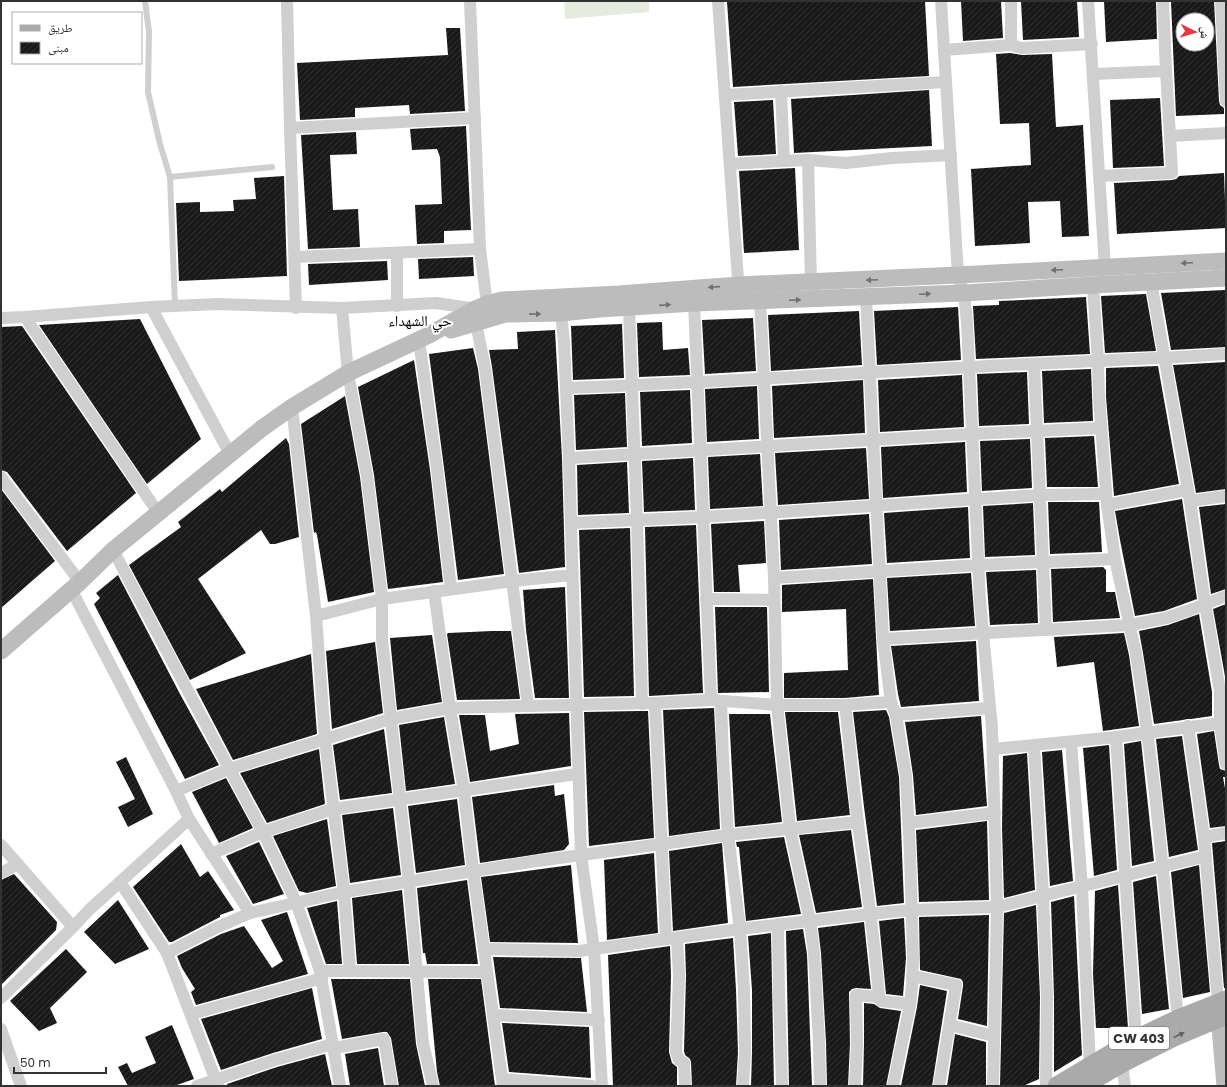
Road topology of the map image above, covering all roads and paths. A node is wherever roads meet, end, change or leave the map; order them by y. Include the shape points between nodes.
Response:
1 (145, 1) edge
2 (287, 1) edge
3 (470, 1) edge
4 (718, 1) edge
5 (941, 1) edge
6 (1011, 1) edge
7 (1088, 1) edge
8 (1163, 1) edge
9 (1221, 1) edge
10 (1224, 34) edge
11 (1092, 44) junction
12 (1011, 45) junction
13 (944, 50) junction
14 (1166, 71) junction
15 (1094, 74) junction
16 (946, 82) junction
17 (780, 91) junction
18 (726, 94) junction
19 (1226, 101) edge
20 (475, 118) junction
21 (290, 128) junction
22 (1226, 133) edge
23 (1170, 136) junction
24 (951, 155) junction
25 (808, 160) junction
26 (784, 161) junction
27 (730, 164) junction
28 (272, 167) dead end
29 (1099, 176) junction
30 (170, 177) junction
31 (480, 250) junction
32 (397, 254) junction
33 (295, 257) junction
34 (1226, 261) edge
35 (1105, 268) junction
36 (958, 275) junction
37 (1226, 278) edge
38 (811, 282) junction
39 (1151, 282) junction
40 (738, 285) junction
41 (1093, 285) junction
42 (964, 294) junction
43 (866, 297) junction
44 (760, 301) junction
45 (740, 302) junction
46 (694, 303) junction
47 (175, 306) junction
48 (397, 306) junction
49 (151, 307) junction
50 (296, 308) junction
51 (342, 308) junction
52 (629, 308) junction
53 (479, 312) junction
54 (561, 313) junction
55 (25, 317) junction
56 (1, 318) edge
57 (424, 338) junction
58 (1226, 354) edge
59 (1165, 358) junction
60 (1098, 361) junction
61 (1034, 364) junction
62 (969, 367) junction
63 (348, 373) junction
64 (870, 373) junction
65 (764, 379) junction
66 (698, 382) junction
67 (632, 386) junction
68 (566, 388) junction
69 (292, 407) junction
70 (1101, 428) junction
71 (1038, 431) junction
72 (972, 434) junction
73 (874, 440) junction
74 (768, 446) junction
75 (701, 450) junction
76 (230, 454) junction
77 (634, 454) junction
78 (569, 458) junction
79 (1, 477) edge
80 (1041, 495) junction
81 (1188, 495) junction
82 (1226, 496) edge
83 (975, 500) junction
84 (1106, 500) junction
85 (877, 506) junction
86 (771, 512) junction
87 (159, 514) junction
88 (704, 517) junction
89 (637, 520) junction
90 (571, 523) junction
91 (113, 550) junction
92 (1115, 559) junction
93 (1043, 562) junction
94 (979, 565) junction
95 (880, 572) junction
96 (572, 575) junction
97 (774, 578) junction
98 (513, 581) junction
99 (75, 585) junction
100 (451, 589) junction
101 (434, 592) junction
102 (1226, 596) edge
103 (382, 599) junction
104 (706, 599) junction
105 (774, 600) junction
106 (1204, 604) junction
107 (316, 616) junction
108 (1130, 625) junction
109 (1046, 630) junction
110 (983, 633) junction
111 (883, 639) junction
112 (1, 650) edge
113 (1223, 690) edge
114 (716, 700) junction
115 (891, 702) junction
116 (655, 703) junction
117 (642, 704) junction
118 (576, 705) junction
119 (777, 705) junction
120 (845, 705) junction
121 (528, 706) junction
122 (450, 708) junction
123 (990, 708) junction
124 (896, 714) junction
125 (390, 719) junction
126 (1220, 722) junction
127 (1188, 726) junction
128 (1148, 733) junction
129 (1116, 737) junction
130 (325, 740) junction
131 (1071, 742) junction
132 (1034, 745) junction
133 (993, 749) junction
134 (1226, 764) edge
135 (229, 769) junction
136 (578, 774) junction
137 (176, 791) junction
138 (464, 791) junction
139 (400, 800) junction
140 (333, 809) junction
141 (995, 813) junction
142 (189, 819) junction
143 (858, 822) junction
144 (909, 823) junction
145 (790, 829) junction
146 (263, 832) junction
147 (1226, 833) edge
148 (728, 835) junction
149 (1204, 837) junction
150 (662, 844) junction
151 (1, 845) edge
152 (211, 854) junction
153 (581, 855) junction
154 (1206, 856) junction
155 (18, 864) junction
156 (1162, 866) junction
157 (473, 871) junction
158 (1, 873) edge
159 (1125, 875) junction
160 (409, 881) junction
161 (120, 882) junction
162 (1082, 886) junction
163 (344, 892) junction
164 (1043, 896) junction
165 (296, 902) junction
166 (997, 907) junction
167 (911, 910) junction
168 (250, 914) junction
169 (870, 914) junction
170 (810, 921) junction
171 (778, 924) junction
172 (73, 927) junction
173 (740, 929) junction
174 (672, 938) junction
175 (594, 949) junction
176 (484, 950) junction
177 (166, 953) junction
178 (350, 971) junction
179 (418, 972) junction
180 (487, 972) junction
181 (321, 974) junction
182 (912, 976) junction
183 (879, 997) junction
184 (1, 998) edge
185 (910, 1004) junction
186 (1223, 1008) edge
187 (191, 1014) junction
188 (493, 1015) junction
189 (1178, 1019) junction
190 (599, 1020) junction
191 (950, 1025) junction
192 (1, 1029) edge
193 (994, 1036) junction
194 (1136, 1039) junction
195 (333, 1046) junction
196 (1122, 1063) junction
197 (1090, 1067) junction
198 (502, 1082) edge
199 (217, 1083) edge
200 (1225, 1084) edge
201 (21, 1086) edge
202 (197, 1086) edge
203 (340, 1086) edge
204 (392, 1086) edge
205 (433, 1086) edge
206 (592, 1086) edge
207 (602, 1086) edge
208 (686, 1086) edge
209 (743, 1086) edge
210 (782, 1086) edge
211 (820, 1086) edge
212 (855, 1086) edge
213 (893, 1086) edge
214 (939, 1086) edge
215 (993, 1086) edge
216 (1046, 1086) edge
217 (1057, 1086) edge
218 (1083, 1086) edge
219 (1126, 1086) edge

1 - 30 lane via 149,32 148,92
2 - 21 street
3 - 20 street
4 - 18 street
5 - 13 street
6 - 12 street
7 - 11 street
8 - 14 street
9 - 10 street
10 - 19 street
11 - 12 street via 1022,48
11 - 15 street
12 - 13 street
13 - 16 street
14 - 15 street
14 - 23 street
15 - 29 street
16 - 17 street
16 - 24 street
17 - 18 street
17 - 26 street
18 - 27 street
20 - 21 street
20 - 31 street
21 - 33 street
22 - 23 street
23 - 29 street via 1172,173
24 - 25 street via 846,162
24 - 36 street
25 - 26 street
25 - 38 street
26 - 27 street
27 - 40 street
28 - 30 lane
29 - 35 street
30 - 47 lane
31 - 32 street
31 - 53 street
32 - 33 street
32 - 48 street
33 - 50 street
34 -> 35 street
35 -> 36 street
36 -> 38 street
36 - 42 street
37 - 39 street
38 - 40 street
39 - 41 street
39 - 59 street
40 - 45 street
40 -> 53 street via 502,300
41 - 42 street
41 - 60 street
43 -> 42 street
42 - 62 street via 968,323
44 -> 43 street
43 - 64 street
44 - 45 street
44 - 65 street
45 - 46 street
52 -> 46 street
46 - 66 street
47 - 49 street
47 - 50 street via 249,304
48 - 51 street
48 - 53 street via 436,303
49 - 55 street
49 - 76 street
50 - 51 street
51 - 63 street
52 - 54 street
52 - 67 street
53 -> 54 street
53 - 57 street
53 - 98 street
54 - 68 street
55 - 56 street
55 - 87 street
57 - 63 street
57 - 100 street
58 - 59 street
59 - 60 street
59 - 81 street
60 - 61 street
60 - 70 street
61 - 62 street
61 - 71 street
62 - 64 street
62 - 72 street
63 - 69 street
63 - 103 street via 367,476
64 - 65 street
64 - 73 street
65 - 66 street
65 - 74 street
66 - 67 street
66 - 75 street
67 - 68 street
67 - 77 street
68 - 78 street
69 - 76 street
69 - 107 street
70 - 71 street
70 - 84 street
71 - 72 street
71 - 80 street
72 - 73 street
72 - 83 street
73 - 74 street
73 - 85 street
74 - 75 street
74 - 86 street
75 - 77 street
75 - 88 street
76 - 87 street
77 - 78 street
77 - 89 street
78 - 90 street
79 - 99 street
80 - 83 street
80 - 84 street
80 - 93 street
81 - 82 street
81 - 84 street
81 - 106 street
83 - 85 street
83 - 94 street
84 - 92 street
85 - 86 street
85 - 95 street
86 - 88 street
86 - 97 street
87 - 91 street
88 - 89 street
88 - 104 street
89 - 90 street
89 - 117 street
90 - 96 street
91 - 99 street
91 - 135 street
92 - 93 street
92 - 108 street
93 - 94 street
93 - 109 street
94 - 95 street
94 - 110 street
95 - 97 street
95 - 111 street
96 - 98 street
96 - 118 street
97 - 105 street
98 - 100 street
98 - 121 street
99 - 112 street
99 - 137 street
100 - 101 street
101 - 103 street
101 - 122 street
102 - 106 street
103 - 107 street
103 - 125 street via 382,634
104 - 105 street
104 - 114 street
105 - 119 street
106 - 108 street via 1166,618
106 - 113 street
107 - 130 street
108 - 109 street
108 - 128 street
109 - 110 street
110 - 111 street
110 - 123 street
111 - 115 street
113 - 126 street
114 - 116 street
114 - 119 street
114 - 148 street
115 - 120 street
115 - 124 street
116 - 117 street
116 - 150 street
117 - 118 street
118 - 121 street
118 - 136 street
119 - 120 street
119 - 145 street
120 - 143 street
121 - 122 street
122 - 125 street
122 - 138 street
123 - 124 street
123 - 133 street
124 - 144 street via 906,776
125 - 130 street
125 - 139 street
126 - 127 street
126 - 134 street
127 - 128 street
127 - 149 street
128 - 129 street
128 - 156 street
129 - 131 street
129 - 159 street
130 - 135 street
130 - 140 street
131 - 132 street
131 - 162 street
132 - 133 street
132 - 164 street
133 - 141 street
135 - 137 street
135 - 146 street
136 - 138 street
136 - 153 street
137 - 142 street
138 - 139 street
138 - 157 street
139 - 140 street
139 - 160 street
140 - 146 street
140 - 163 street
141 - 144 street
141 - 166 street
142 - 152 street
142 - 161 street
143 - 145 street
143 - 169 street
144 - 167 street
145 - 148 street
145 - 170 street
146 - 152 street
146 - 165 street
147 - 149 street
148 - 150 street
148 - 173 street
149 - 154 street
150 - 153 street
150 - 174 street
151 - 155 street
152 - 168 street
153 - 157 street
153 - 175 street
154 - 156 street
154 - 186 street
155 - 158 street
155 - 172 street
156 - 159 street
156 - 189 street
157 - 160 street
157 - 176 street
159 - 162 street
159 - 194 street
160 - 163 street
160 - 179 street
161 - 172 street
161 - 177 street
162 - 164 street
162 - 197 street
163 - 165 street
163 - 178 street
164 - 166 street
164 - 216 street via 1047,997
165 - 168 street
165 - 181 street
166 - 167 street
166 - 193 street
167 - 169 street
167 - 182 street
168 - 177 street
169 - 170 street
169 - 183 street
170 - 171 street
170 - 211 street via 814,953
171 - 173 street
171 - 210 street
172 - 184 street
173 - 174 street
173 - 209 street via 744,990
174 - 175 street
174 - 208 street via 679,984 676,1052 678,1060 684,1064
175 - 176 street
175 - 190 street
176 - 180 street
177 - 187 street
178 - 179 street
178 - 181 street
179 - 180 street
179 - 205 street via 423,1043
180 - 188 street
181 - 187 street
181 - 195 street
182 - 185 street
182 - 191 street via 956,985
183 - 185 street via 881,1001
183 - 212 street via 856,995
185 - 213 street
186 - 189 main road, CW 403
196 -> 186 main road, CW 403 via 1174,1037
186 - 200 street
187 - 199 street
188 - 190 street
188 - 198 street
189 - 194 main road, CW 403
190 - 207 street
191 - 193 street
191 - 214 street
192 - 201 street
193 - 215 street
194 - 197 main road, CW 403
195 - 199 street via 275,1060
195 - 203 street
195 - 204 street via 384,1039
196 - 218 main road, CW 403
196 - 219 street
197 - 217 main road, CW 403
198 - 206 street
199 - 202 street

